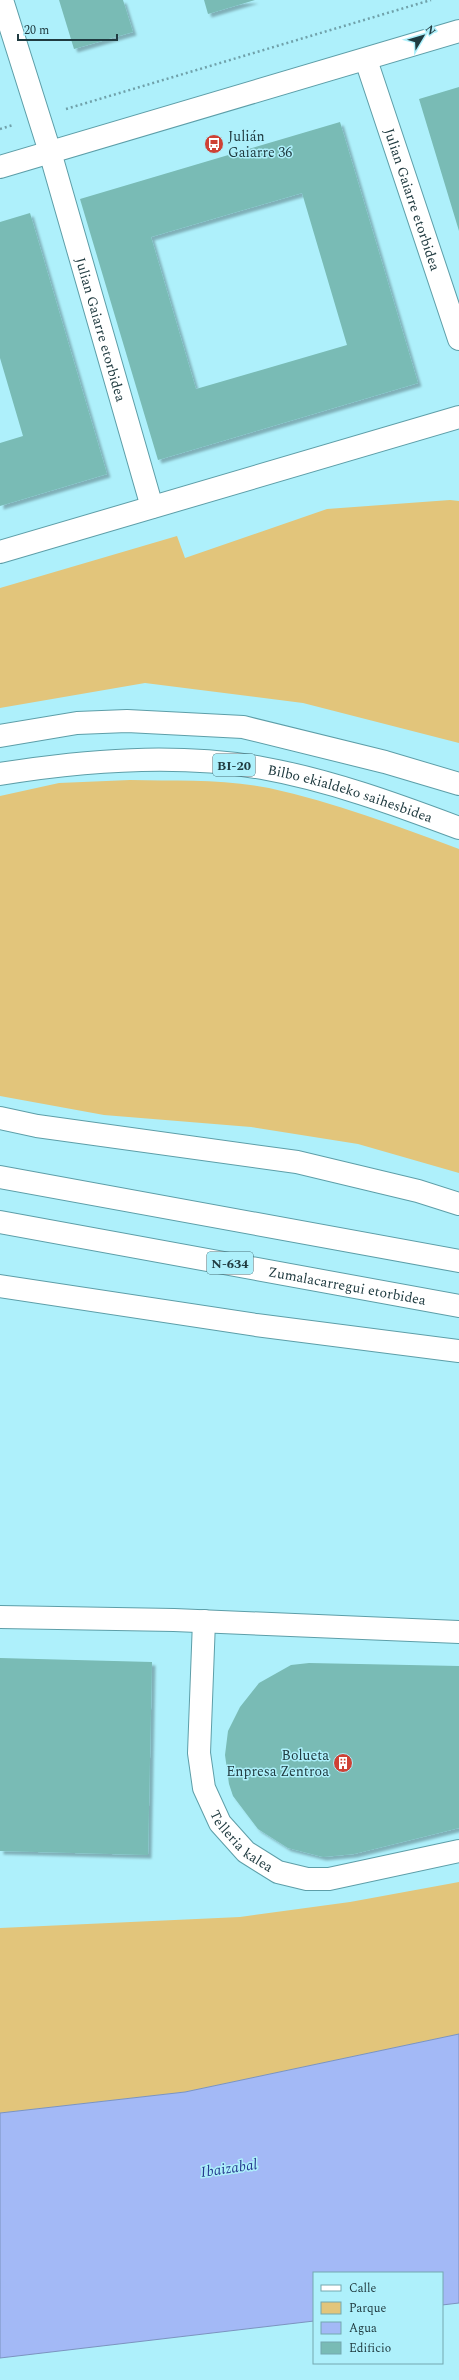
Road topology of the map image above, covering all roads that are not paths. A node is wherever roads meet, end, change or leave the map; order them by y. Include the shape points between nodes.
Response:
1 (2, 0) edge
2 (459, 31) edge
3 (366, 60) junction
4 (50, 152) junction
5 (0, 167) edge
6 (459, 339) edge
7 (459, 417) edge
8 (152, 507) junction
9 (0, 552) edge
10 (0, 736) edge
11 (0, 774) edge
12 (459, 784) edge
13 (459, 828) edge
14 (0, 1118) edge
15 (0, 1177) edge
16 (459, 1204) edge
17 (0, 1222) edge
18 (459, 1261) edge
19 (0, 1286) edge
20 (459, 1306) edge
21 (459, 1351) edge
22 (0, 1617) edge
23 (204, 1622) junction
24 (459, 1632) edge
25 (459, 1851) edge

1 - 4 main road, Julian Gaiarre etorbidea
2 - 3 main road
3 - 4 main road
3 - 6 main road, Julian Gaiarre etorbidea
4 - 5 main road
4 - 8 main road, Julian Gaiarre etorbidea
7 - 8 main road
8 - 9 main road
10 - 12 main road via 77,722 127,721 243,727 385,762
11 - 13 main road, Bilbo ekialdeko saihesbidea / BI-20 via 83,762 137,760 194,761 262,768 384,801
14 - 16 main road via 37,1126 297,1162 418,1191
15 - 18 main road
17 - 20 main road, Zumalacarregui etorbidea / N-634
19 - 21 main road via 256,1325
22 - 23 main road
23 - 24 main road
23 - 25 main road, Telleria kalea via 199,1753 204,1788 220,1823 246,1852 278,1872 307,1879 329,1879

